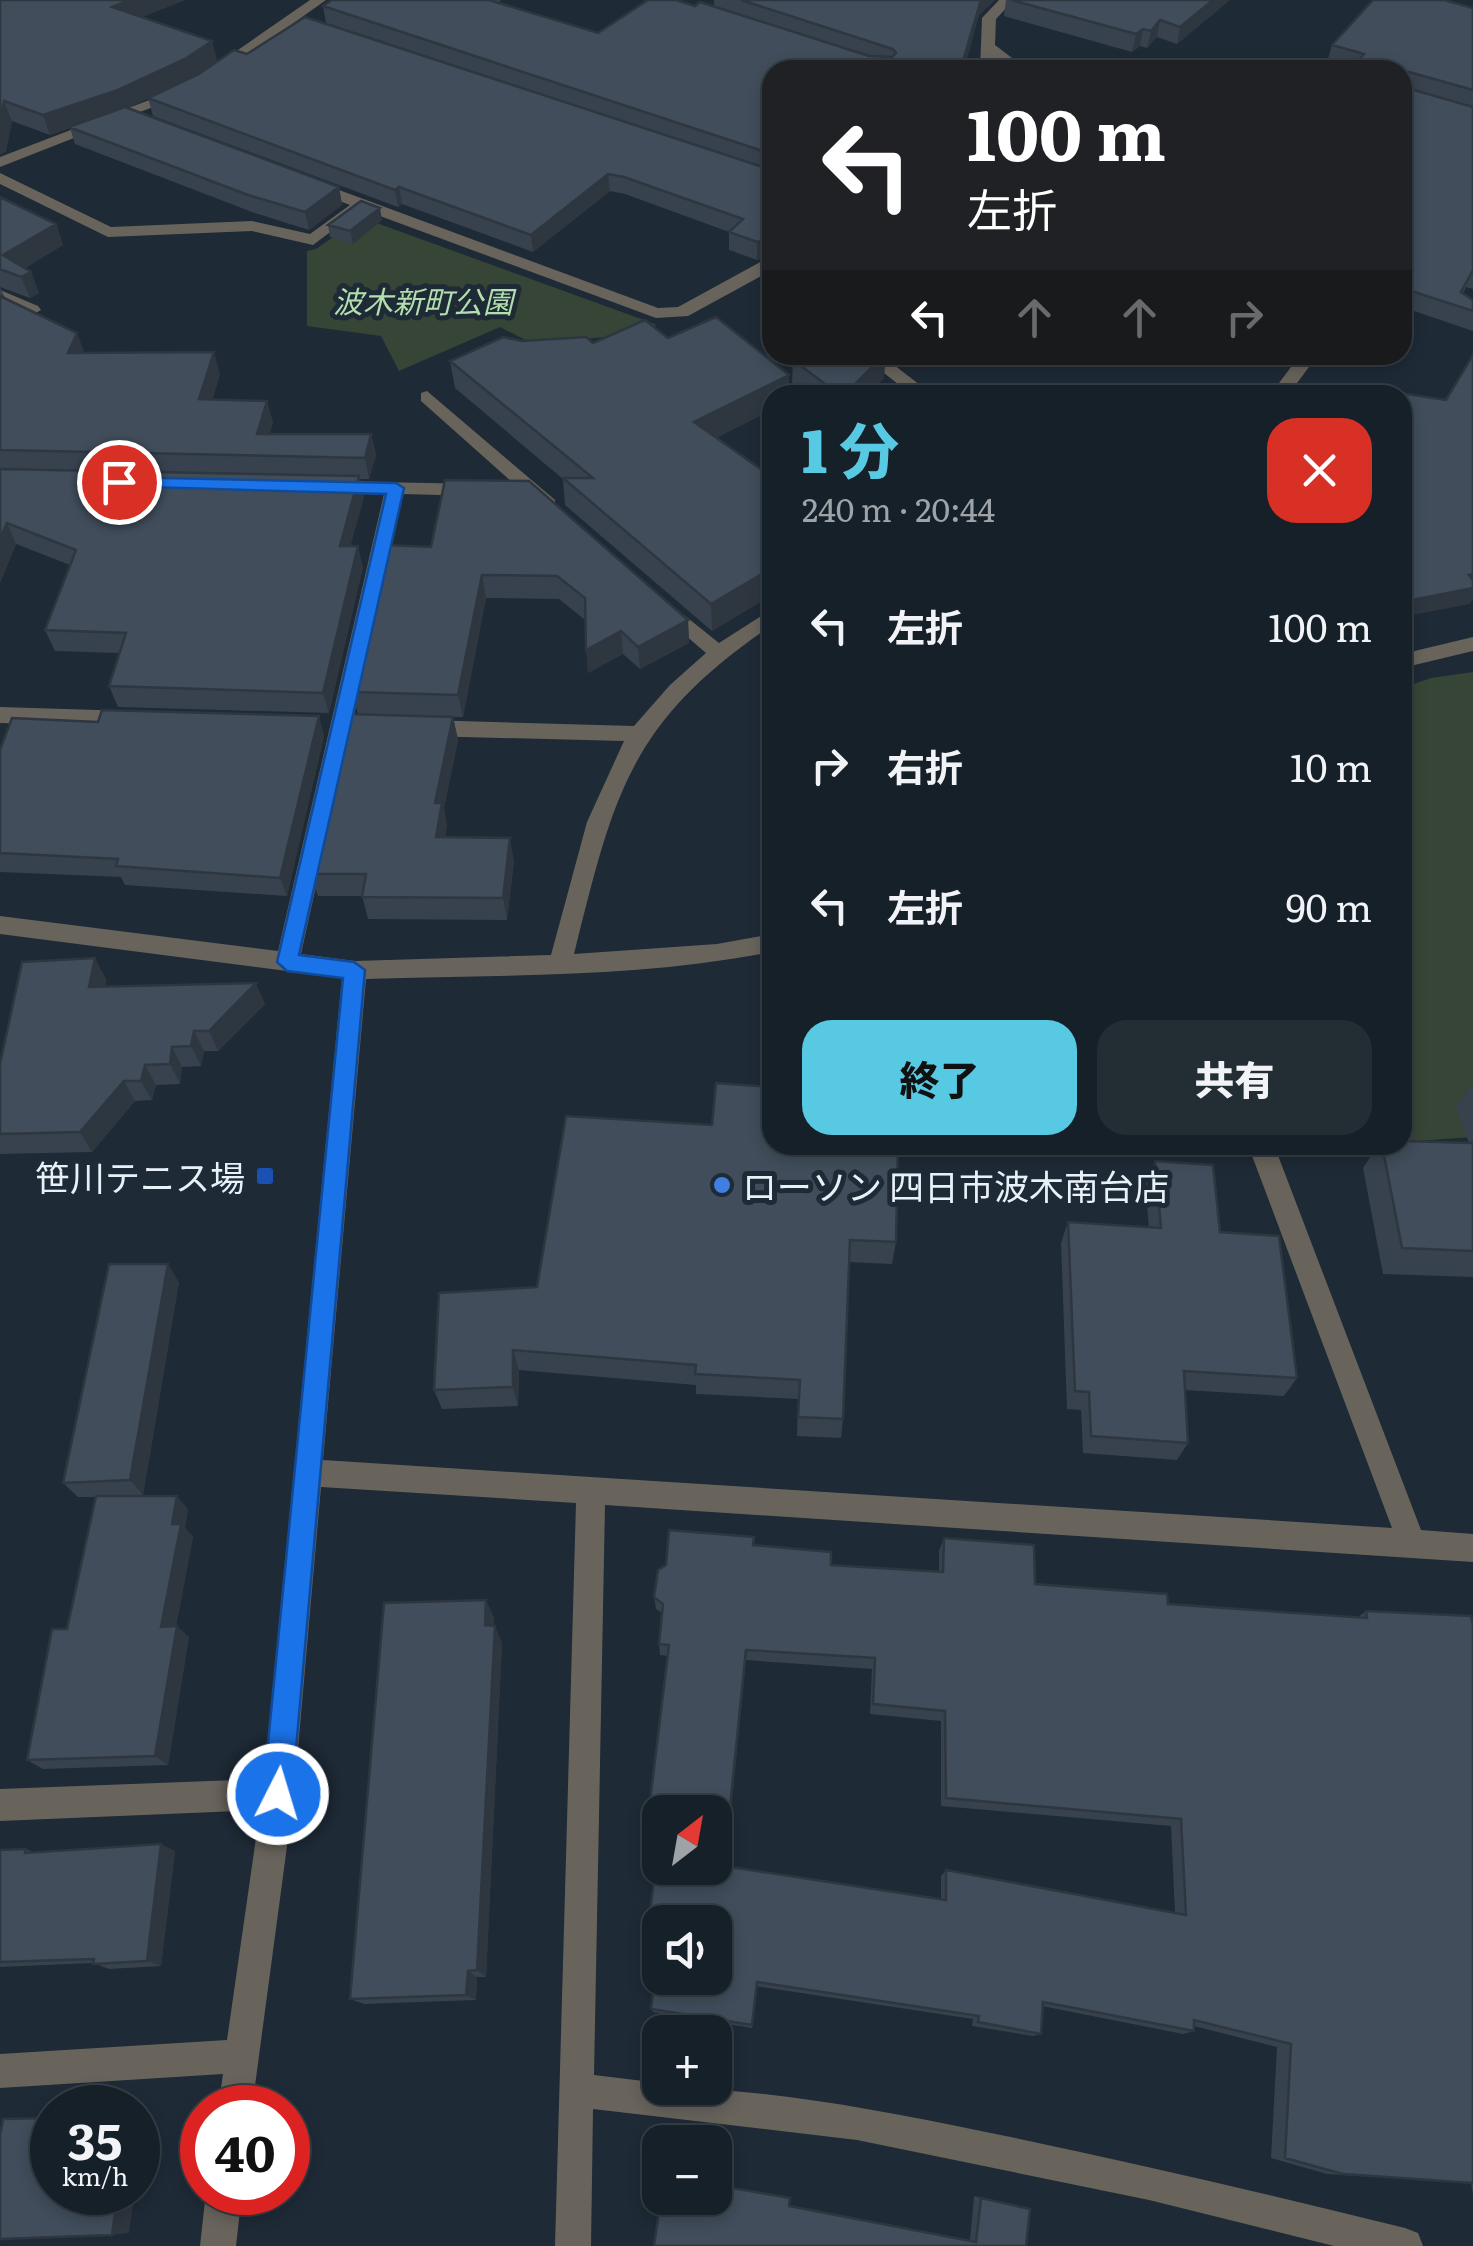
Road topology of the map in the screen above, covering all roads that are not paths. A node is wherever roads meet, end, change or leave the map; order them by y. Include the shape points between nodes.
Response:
1 (319, 0) edge
2 (1007, 0) edge
3 (288, 19) junction
4 (307, 26) edge
5 (987, 46) junction
6 (986, 60) edge
7 (1007, 60) edge
8 (130, 116) junction
9 (148, 122) edge
10 (0, 162) edge
11 (290, 176) edge
12 (0, 178) edge
13 (362, 203) junction
14 (762, 271) edge
15 (0, 295) edge
16 (32, 310) edge
17 (884, 365) edge
18 (910, 385) edge
19 (427, 396) dead end
20 (316, 486) edge
21 (396, 488) junction
22 (494, 490) edge
23 (569, 523) edge
24 (643, 588) edge
25 (762, 623) edge
26 (1473, 644) edge
27 (717, 652) junction
28 (1412, 659) edge
29 (0, 715) edge
30 (152, 720) edge
31 (400, 727) edge
32 (640, 734) junction
33 (0, 925) edge
34 (762, 947) edge
35 (287, 962) junction
36 (560, 964) junction
37 (354, 970) junction
38 (1264, 1155) edge
39 (306, 1472) junction
40 (591, 1488) junction
41 (1412, 1544) junction
42 (1473, 1548) edge
43 (278, 1794) junction
44 (0, 1805) edge
45 (241, 2056) junction
46 (0, 2071) edge
47 (237, 2085) edge
48 (576, 2090) junction
49 (221, 2215) edge
50 (218, 2246) edge
51 (573, 2246) edge
52 (1405, 2246) edge

1 - 3 street
2 - 5 street via 989,18
3 - 4 street
3 - 8 street via 197,86
5 - 6 street
5 - 7 street
8 - 9 street
8 - 10 street
11 - 13 street
12 - 13 street via 108,232 252,226 314,240
13 - 14 street via 656,312 682,312
15 - 16 street
17 - 18 street
19 - 23 street
20 - 21 street
21 - 22 street
21 - 35 street
24 - 27 street
25 - 27 street
26 - 28 street
27 - 32 street
29 - 30 street
31 - 32 street
32 - 36 street via 591,845
33 - 35 street
34 - 36 street
35 - 37 street
36 - 37 street
37 - 39 street
38 - 41 street
39 - 40 street
39 - 43 street
40 - 41 street
40 - 48 street
41 - 42 street
43 - 44 street
43 - 45 street
45 - 46 street
45 - 47 street
48 - 51 street
48 - 52 street via 857,2123 1149,2182
49 - 50 street

